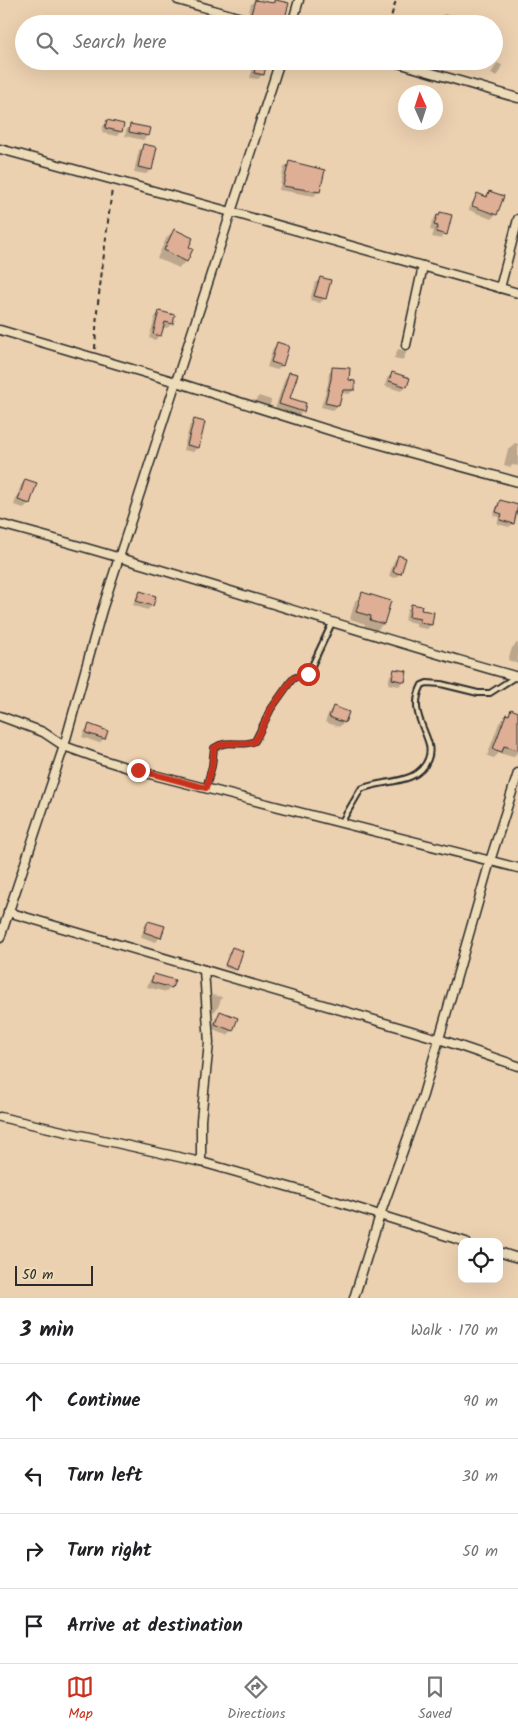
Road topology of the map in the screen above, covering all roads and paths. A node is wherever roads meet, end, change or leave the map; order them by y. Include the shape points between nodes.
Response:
1 (178, 0) edge
2 (299, 0) edge
3 (396, 0) edge
4 (230, 15) edge
5 (295, 15) edge
6 (392, 15) edge
7 (277, 70) edge
8 (423, 70) edge
9 (518, 98) edge
10 (0, 149) edge
11 (113, 181) junction
12 (230, 212) junction
13 (518, 219) edge
14 (423, 266) junction
15 (500, 288) junction
16 (518, 293) edge
17 (0, 330) edge
18 (406, 345) dead end
19 (94, 358) junction
20 (176, 382) junction
21 (518, 482) edge
22 (0, 524) edge
23 (119, 558) junction
24 (332, 622) junction
25 (517, 676) edge
26 (0, 716) edge
27 (64, 746) junction
28 (518, 772) edge
29 (206, 788) junction
30 (341, 823) junction
31 (490, 860) junction
32 (518, 868) edge
33 (8, 912) junction
34 (0, 938) edge
35 (204, 970) junction
36 (439, 1038) junction
37 (518, 1066) edge
38 (0, 1117) edge
39 (201, 1162) junction
40 (380, 1216) junction
41 (458, 1240) edge
42 (503, 1253) edge
43 (518, 1258) edge
44 (354, 1298) edge

1 - 4 street
2 - 5 street
3 - 6 path
7 - 12 street
8 - 9 street
10 - 11 street
11 - 12 street
11 - 19 path
12 - 14 street
12 - 20 street
13 - 15 street
14 - 15 street
14 - 18 street
15 - 16 street
17 - 19 street
19 - 20 street
20 - 21 street via 338,433
20 - 23 street
22 - 23 street
23 - 24 street
23 - 27 street
24 - 25 street
24 - 29 lane via 309,672 291,681 271,709 255,741 225,743 214,748
25 - 30 lane via 490,693 441,684 422,686 417,695 417,706 418,718 430,748 427,762 403,779 361,789
26 - 27 street via 43,732
27 - 29 street
27 - 33 street
28 - 31 street
29 - 30 street
30 - 31 street
31 - 32 street
31 - 36 street
33 - 34 street
33 - 35 street
35 - 36 street
35 - 39 street via 209,1043 201,1120
36 - 37 street
36 - 40 street via 423,1096
38 - 39 street
39 - 40 street
40 - 41 street
40 - 44 street
42 - 43 street

